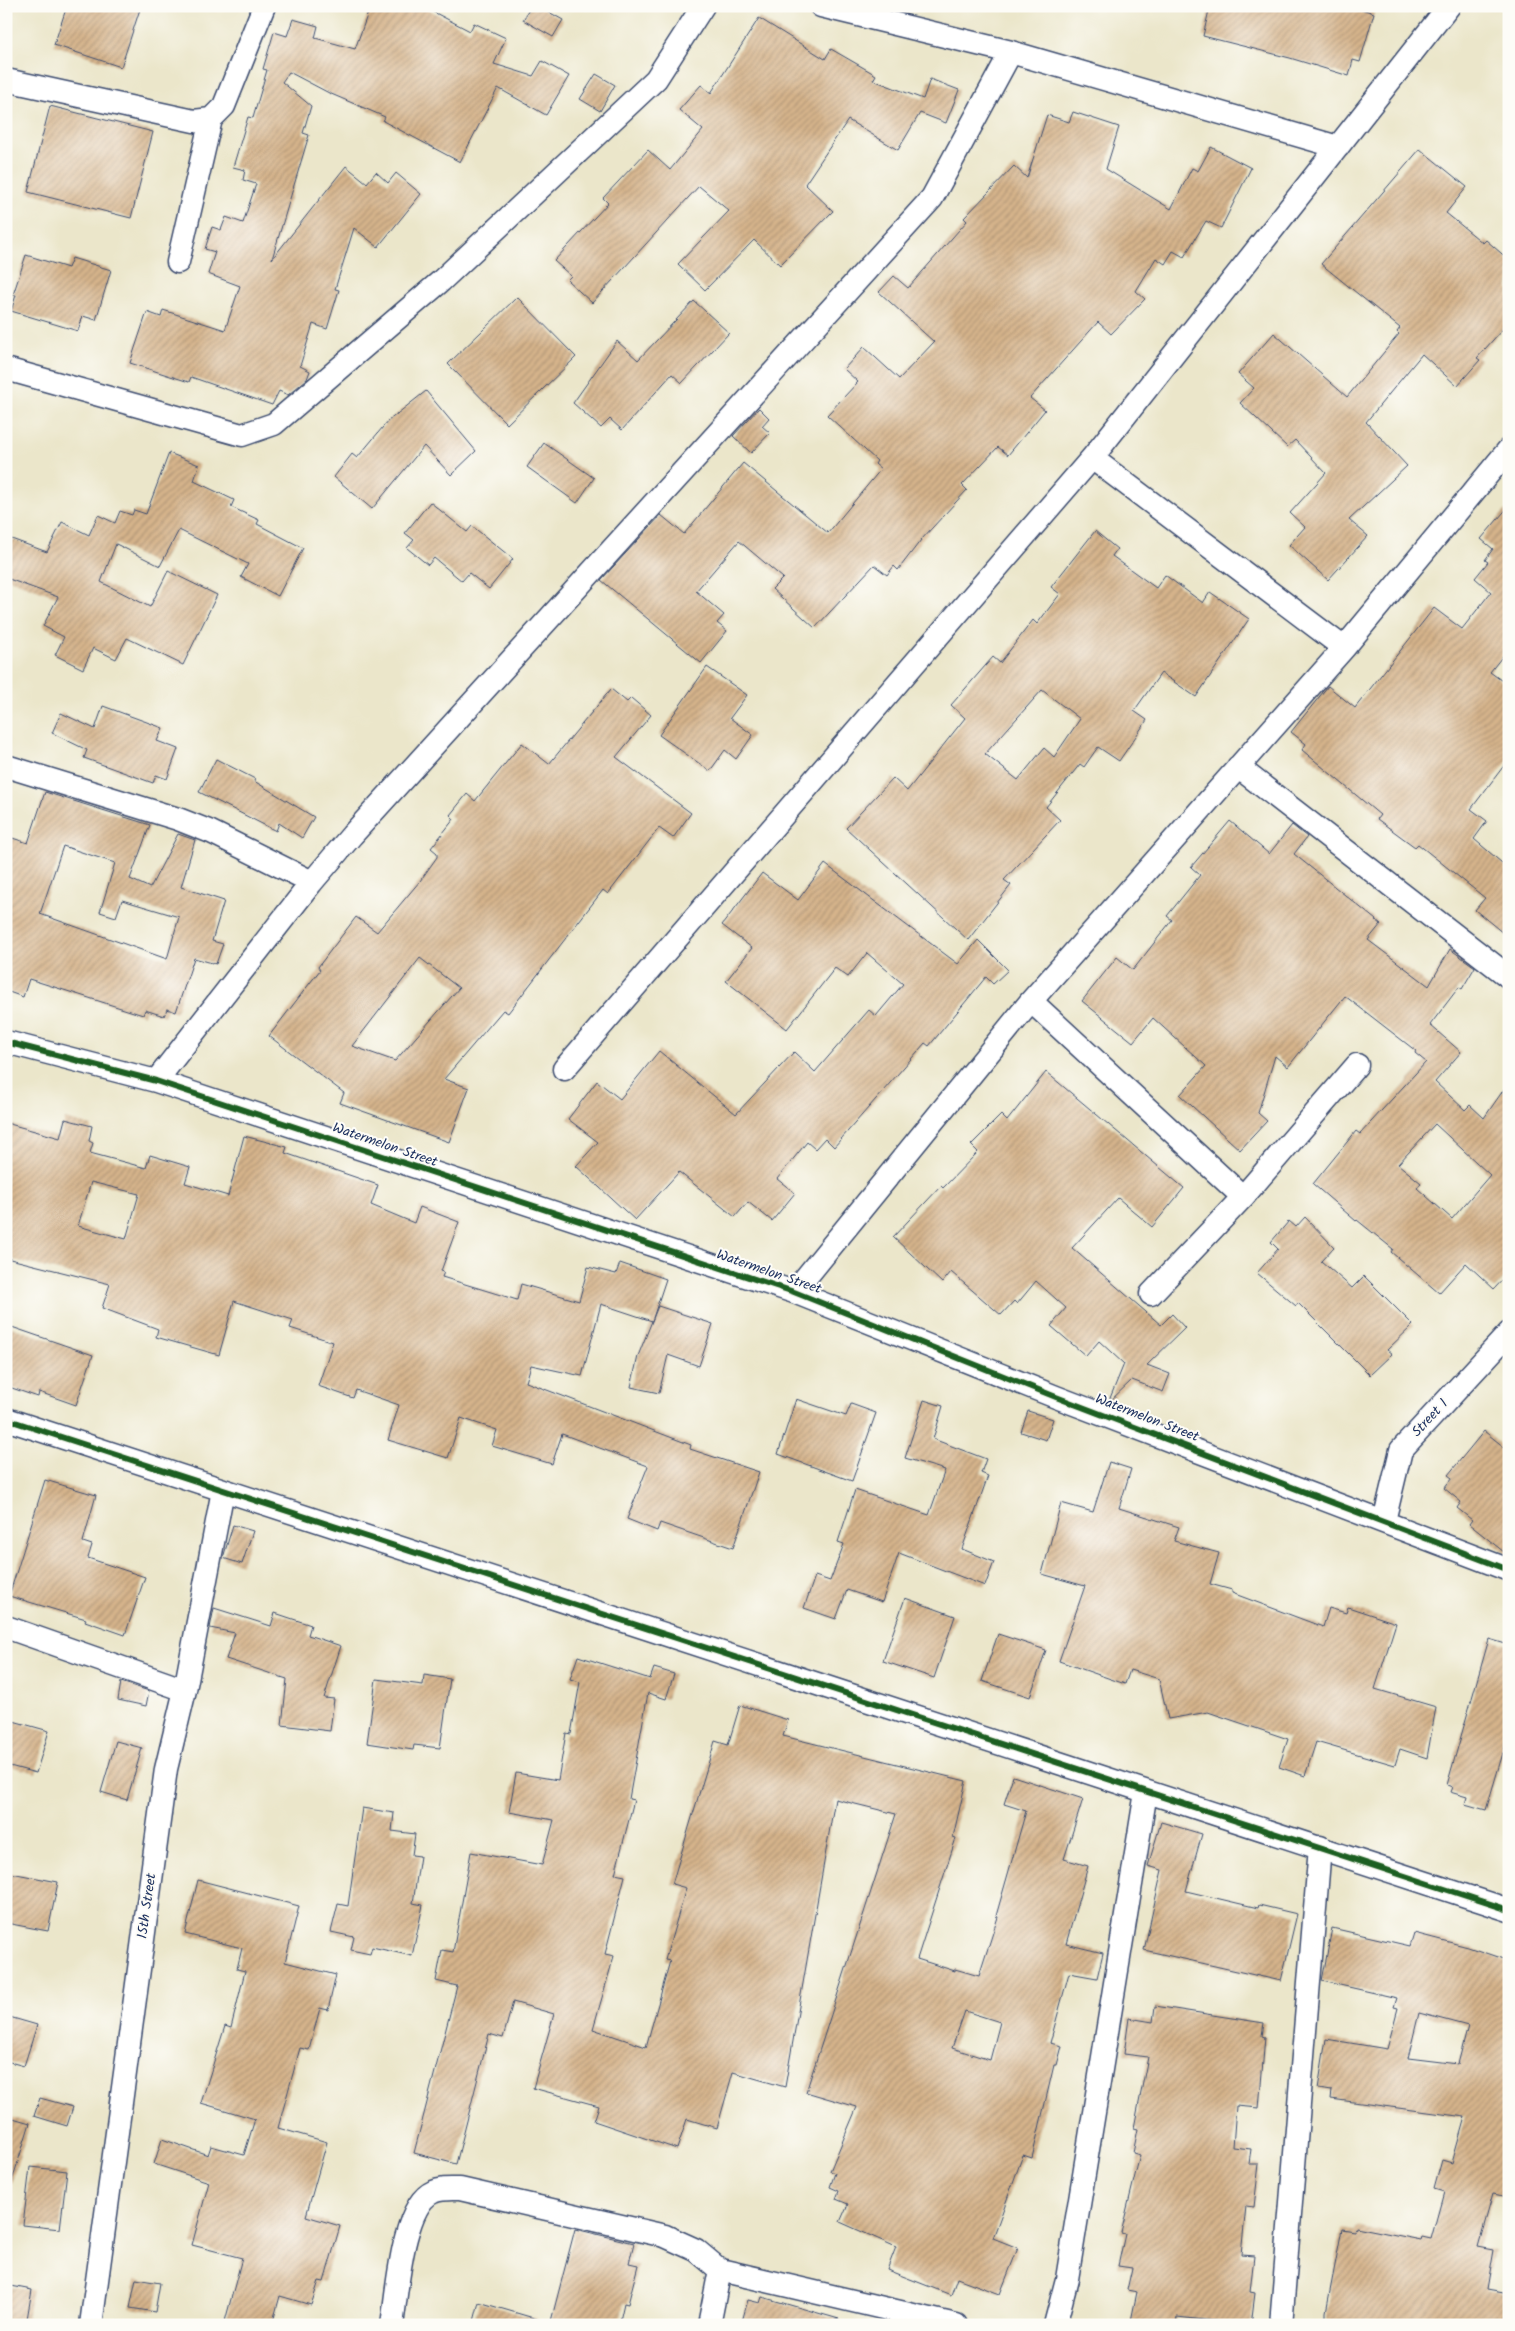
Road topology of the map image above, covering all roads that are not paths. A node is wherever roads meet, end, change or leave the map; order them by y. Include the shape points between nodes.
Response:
1 (264, 6) edge
2 (703, 6) edge
3 (822, 6) edge
4 (1449, 6) edge
5 (1011, 52) junction
6 (6, 80) edge
7 (211, 119) junction
8 (1338, 147) junction
9 (178, 262) dead end
10 (6, 369) edge
11 (1509, 449) edge
12 (1092, 458) junction
13 (1344, 648) junction
14 (6, 766) edge
15 (1238, 767) junction
16 (312, 882) junction
17 (1509, 977) edge
18 (1031, 1001) junction
19 (6, 1042) edge
20 (1357, 1065) dead end
21 (564, 1069) dead end
22 (156, 1081) junction
23 (1244, 1197) junction
24 (794, 1292) junction
25 (1151, 1294) dead end
26 (1509, 1333) edge
27 (6, 1418) edge
28 (223, 1490) junction
29 (1384, 1521) junction
30 (1509, 1570) edge
31 (6, 1627) edge
32 (185, 1690) junction
33 (1146, 1792) junction
34 (1320, 1847) junction
35 (1509, 1910) edge
36 (720, 2270) junction
37 (91, 2325) edge
38 (392, 2325) edge
39 (709, 2325) edge
40 (956, 2325) edge
41 (1056, 2325) edge
42 (1281, 2325) edge

1 - 7 street via 224,106
2 - 10 street via 656,79 441,281 274,424 242,435
3 - 5 street
4 - 8 street
5 - 8 street
5 - 16 street via 932,198
6 - 7 street via 194,121
7 - 9 street
8 - 12 street
11 - 13 street
12 - 13 street
12 - 21 street
13 - 15 street
14 - 16 street via 178,819
15 - 17 street
15 - 18 street
16 - 22 street
18 - 23 street
18 - 24 street
19 - 22 street, Watermelon Street
20 - 23 street
22 - 24 street, Watermelon Street
23 - 25 street
24 - 29 street, Watermelon Street via 1056,1397
26 - 29 street, Street 1 via 1401,1450
27 - 28 street
28 - 32 street, 15th Street
28 - 33 street
29 - 30 street, Watermelon Street
31 - 32 street
32 - 37 street, 15th Street via 166,1769
33 - 34 street
33 - 41 street via 1067,2280
34 - 35 street
34 - 42 street
36 - 38 street via 696,2250 665,2236 460,2189 444,2189 432,2192 421,2201 413,2215 405,2243
36 - 39 street
36 - 40 street

